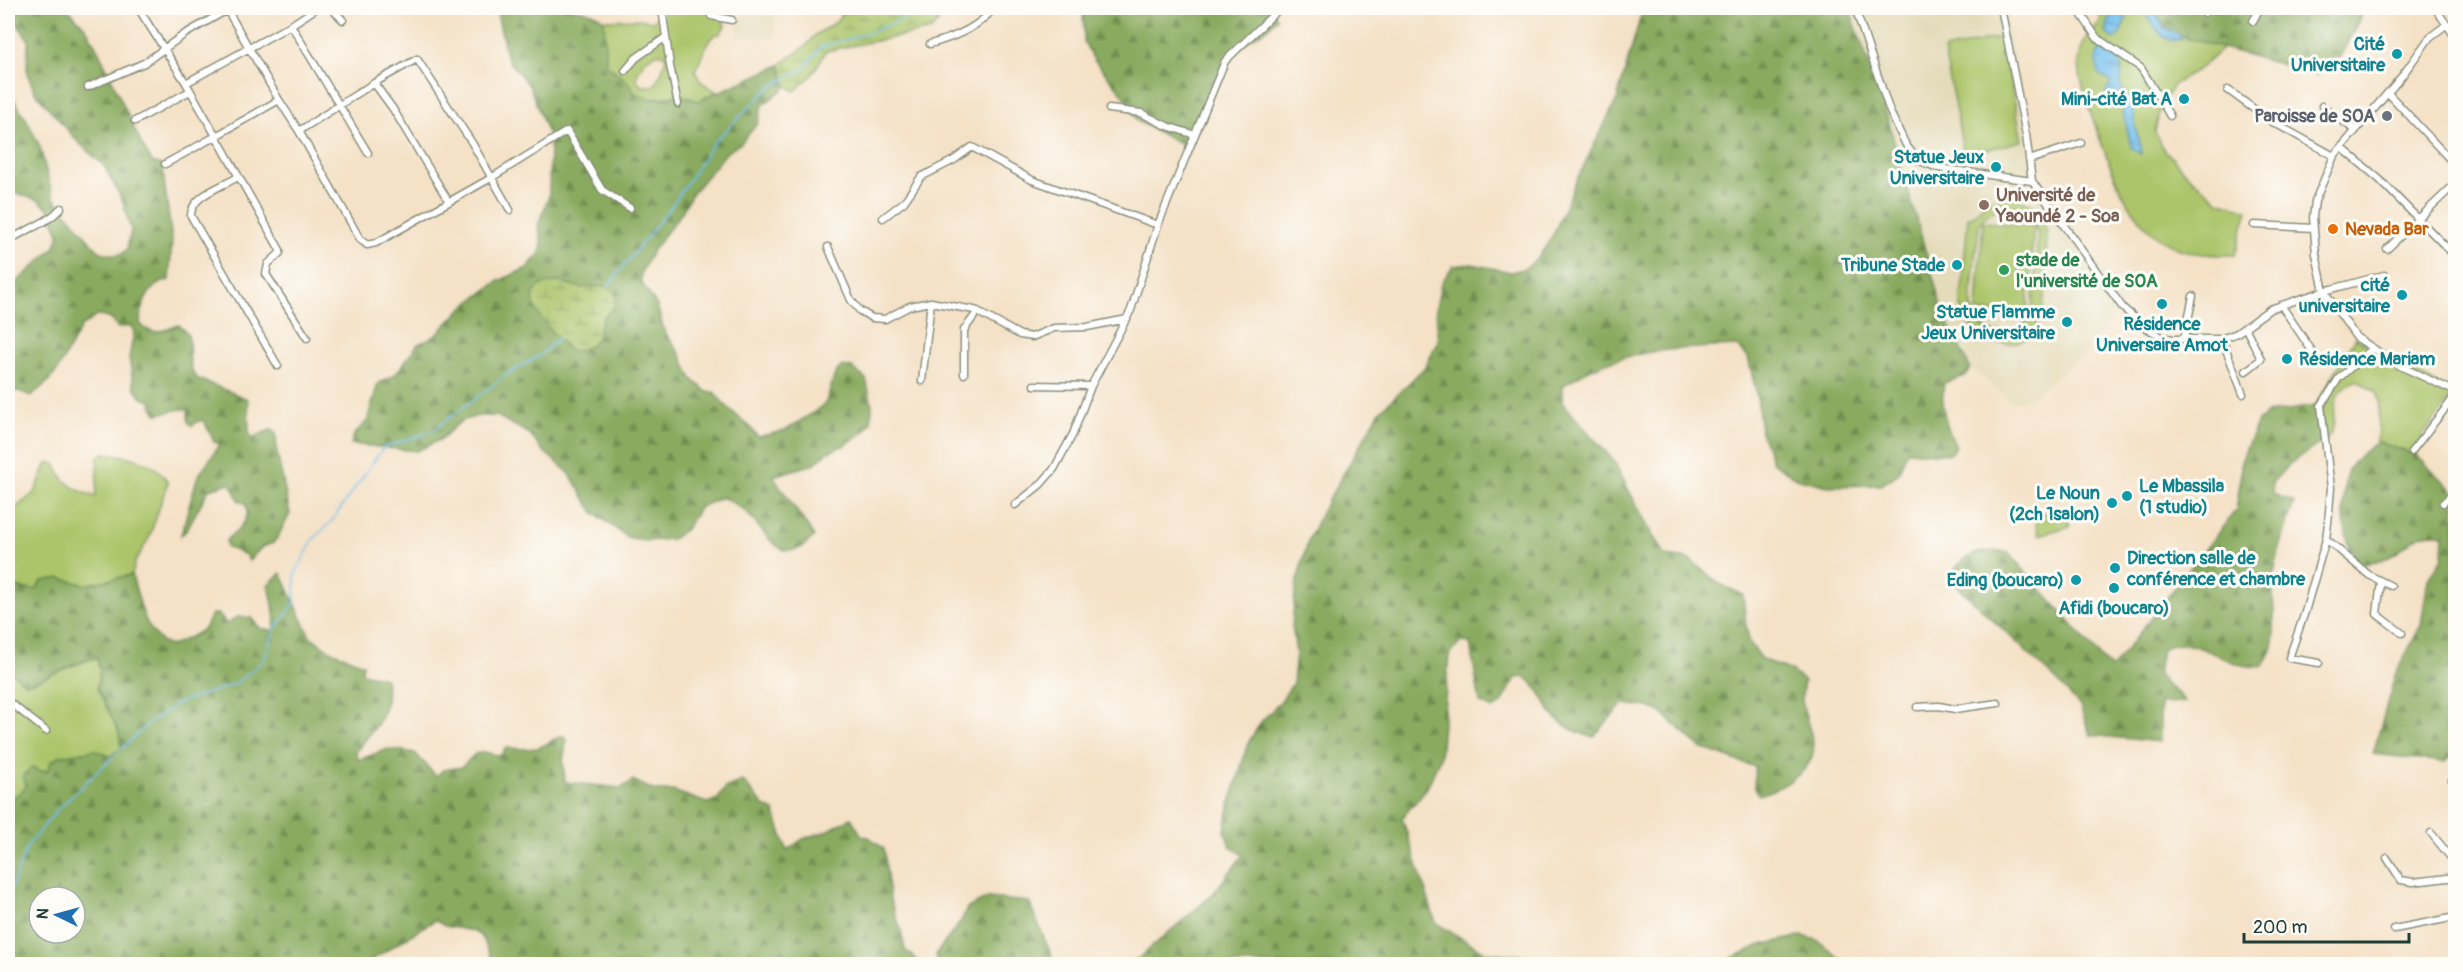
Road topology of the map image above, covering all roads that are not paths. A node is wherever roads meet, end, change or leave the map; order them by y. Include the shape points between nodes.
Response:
1 (226, 8) edge
2 (317, 8) edge
3 (332, 8) edge
4 (662, 8) edge
5 (709, 8) edge
6 (994, 8) edge
7 (1280, 8) edge
8 (1855, 8) edge
9 (2001, 8) edge
10 (2070, 8) edge
11 (2260, 8) edge
12 (2435, 8) edge
13 (141, 9) edge
14 (343, 20) dead end
15 (732, 20) dead end
16 (2253, 21) dead end
17 (2456, 22) edge
18 (291, 25) junction
19 (2446, 25) junction
20 (666, 37) junction
21 (2456, 38) edge
22 (930, 44) dead end
23 (250, 46) junction
24 (165, 50) junction
25 (625, 71) dead end
26 (186, 83) junction
27 (374, 83) junction
28 (88, 87) dead end
29 (2228, 90) dead end
30 (190, 91) junction
31 (2388, 93) junction
32 (279, 100) junction
33 (678, 104) dead end
34 (2322, 106) dead end
35 (339, 107) junction
36 (1109, 109) dead end
37 (2170, 116) dead end
38 (135, 121) dead end
39 (2355, 130) junction
40 (299, 131) junction
41 (1195, 135) junction
42 (216, 136) junction
43 (2081, 143) dead end
44 (2341, 147) junction
45 (368, 153) dead end
46 (2334, 156) junction
47 (2029, 160) junction
48 (165, 164) dead end
49 (2456, 166) edge
50 (238, 177) junction
51 (491, 178) junction
52 (2032, 181) junction
53 (2456, 183) edge
54 (449, 202) junction
55 (62, 208) dead end
56 (630, 208) dead end
57 (510, 210) dead end
58 (883, 218) dead end
59 (2418, 221) junction
60 (1158, 225) junction
61 (2254, 225) dead end
62 (2314, 228) junction
63 (8, 241) edge
64 (836, 247) dead end
65 (2387, 249) dead end
66 (2452, 253) dead end
67 (844, 263) dead end
68 (836, 267) junction
69 (2384, 275) dead end
70 (2324, 291) junction
71 (2193, 296) dead end
72 (931, 302) junction
73 (2281, 305) junction
74 (978, 311) junction
75 (1126, 319) junction
76 (2245, 327) junction
77 (307, 338) dead end
78 (2184, 339) junction
79 (2222, 339) junction
80 (2373, 348) junction
81 (2312, 351) dead end
82 (278, 366) dead end
83 (2246, 371) dead end
84 (964, 374) dead end
85 (922, 381) dead end
86 (1034, 385) dead end
87 (1091, 386) junction
88 (2455, 390) edge
89 (2243, 394) dead end
90 (2411, 452) dead end
91 (2456, 491) edge
92 (2443, 503) dead end
93 (1015, 505) dead end
94 (2326, 539) junction
95 (2381, 581) junction
96 (2391, 586) dead end
97 (2402, 633) dead end
98 (2319, 663) dead end
99 (8, 701) edge
100 (1998, 703) dead end
101 (1917, 707) dead end
102 (46, 731) dead end
103 (2431, 833) dead end
104 (2387, 858) dead end
105 (2456, 864) edge
106 (2456, 877) edge
107 (2456, 917) edge
108 (2394, 929) dead end

1 - 23 street
1 - 24 street
2 - 18 street
3 - 14 street
4 - 20 street
5 - 15 street via 711,16
6 - 22 street via 951,39
7 - 41 street via 1225,61
8 - 52 street via 1890,112 1906,146 1918,160 1938,168
9 - 47 street
10 - 37 street via 2079,11 2097,38 2141,68
11 - 16 street
12 - 19 street
13 - 24 street
17 - 19 street
18 - 23 street
18 - 35 street
19 - 21 street
19 - 31 street via 2425,42
20 - 25 street
20 - 33 street
23 - 26 street
23 - 32 street
24 - 26 street
24 - 28 street
26 - 30 street
27 - 35 street
27 - 51 street via 417,59
27 - 54 street
29 - 46 street via 2269,120
30 - 38 street
30 - 42 street
31 - 39 street
31 - 49 street
32 - 40 street
32 - 42 street
34 - 39 street
35 - 40 street
35 - 45 street
36 - 41 street via 1141,113
39 - 44 street
40 - 54 street via 367,245
41 - 60 street
42 - 48 street
42 - 50 street
43 - 47 street
44 - 46 street
44 - 59 street via 2379,179
46 - 62 street via 2315,201
47 - 52 street
50 - 77 street via 280,250 268,264 266,274
50 - 82 street via 195,202 191,216
51 - 54 street
51 - 56 street via 567,131 602,190
51 - 57 street
52 - 78 street via 2126,312 2154,333
53 - 59 street
55 - 63 street via 50,220
58 - 60 street via 904,202 921,177 972,147 1032,180
59 - 65 street
59 - 66 street
60 - 75 street
61 - 62 street
62 - 70 street
64 - 68 street via 829,249
67 - 68 street
68 - 72 street via 851,300 872,318 885,319 910,306
69 - 70 street
70 - 73 street
70 - 80 street via 2356,337
71 - 78 street
72 - 74 street
72 - 85 street
73 - 76 street
73 - 81 street
74 - 75 street via 1026,337 1054,328 1087,327
74 - 84 street via 964,330
75 - 87 street
76 - 79 street
76 - 83 street via 2261,359
78 - 79 street
79 - 89 street
80 - 88 street via 2400,366
80 - 94 street via 2339,378 2321,406 2331,488
86 - 87 street
87 - 93 street via 1077,425 1054,469
88 - 90 street
91 - 92 street
94 - 95 street
94 - 98 street via 2289,658
95 - 96 street
95 - 97 street via 2377,614
99 - 102 street
100 - 101 street via 1955,709
103 - 105 street
104 - 106 street via 2401,880
107 - 108 street

